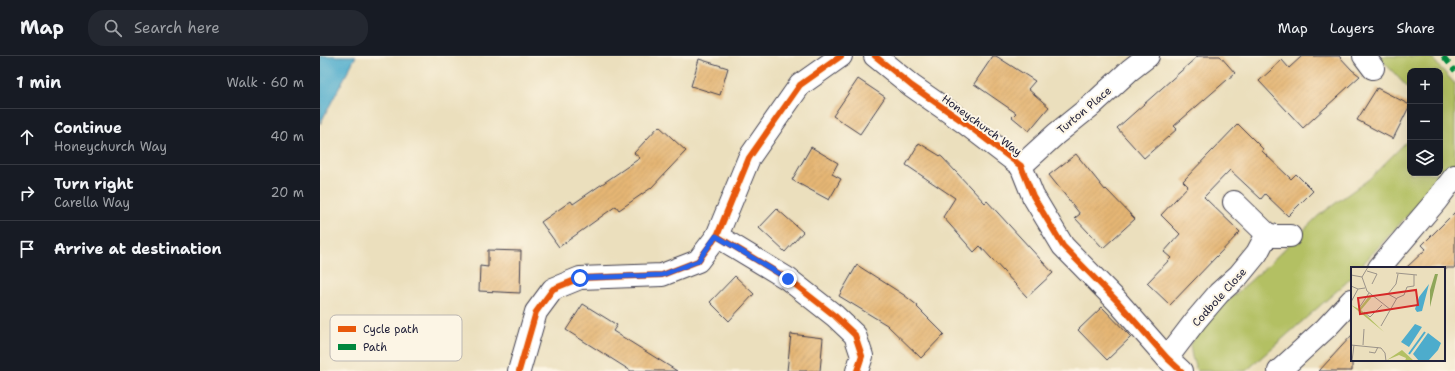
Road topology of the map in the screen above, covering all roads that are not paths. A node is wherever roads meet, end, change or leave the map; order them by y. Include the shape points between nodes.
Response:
1 (841, 56) edge
2 (875, 56) edge
3 (1148, 56) edge
4 (1021, 166) junction
5 (1455, 176) edge
6 (1234, 202) dead end
7 (1267, 234) junction
8 (716, 236) junction
9 (1290, 236) dead end
10 (1380, 267) edge
11 (1351, 301) edge
12 (1174, 364) edge
13 (519, 371) edge
14 (857, 371) edge
15 (1279, 371) edge

1 - 8 street via 800,85 749,158
2 - 4 street, Honeychurch Way
3 - 4 street, Turton Place
4 - 12 street, Honeychurch Way via 1033,196 1063,246
5 - 10 street
6 - 7 street
7 - 9 street
7 - 12 street, Codbole Close via 1257,253 1239,275 1219,293 1196,320
8 - 13 street via 698,261 662,275 580,278 553,289 536,312
8 - 14 street via 788,279 855,335 862,356
11 - 15 street

